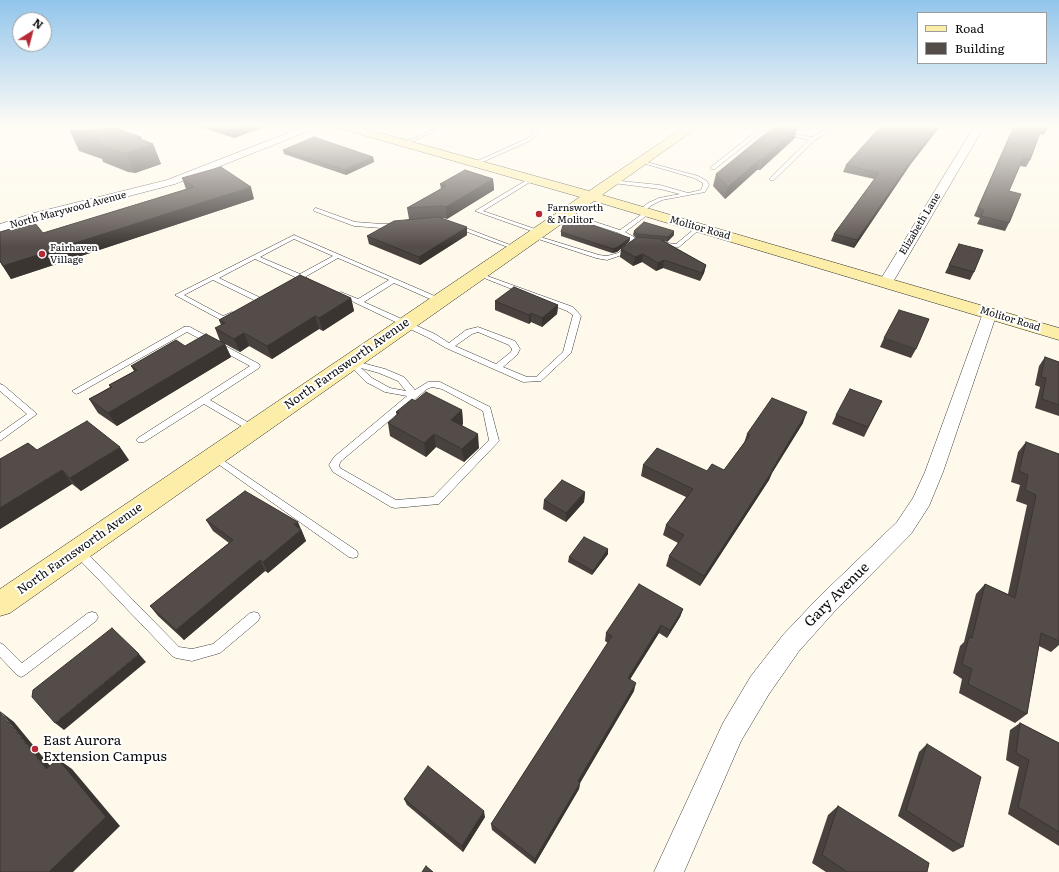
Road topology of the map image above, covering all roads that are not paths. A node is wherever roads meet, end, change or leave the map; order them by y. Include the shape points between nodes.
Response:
1 (213, 166) edge
2 (485, 166) edge
3 (634, 166) edge
4 (657, 166) edge
5 (715, 166) edge
6 (786, 166) edge
7 (956, 166) edge
8 (712, 168) dead end
9 (532, 179) junction
10 (772, 179) dead end
11 (613, 181) junction
12 (689, 195) junction
13 (591, 196) junction
14 (316, 210) dead end
15 (644, 212) junction
16 (565, 214) junction
17 (405, 224) edge
18 (450, 224) edge
19 (0, 228) edge
20 (698, 228) junction
21 (622, 232) junction
22 (529, 238) junction
23 (655, 244) edge
24 (338, 256) junction
25 (256, 257) junction
26 (477, 274) junction
27 (300, 277) junction
28 (214, 278) junction
29 (394, 280) junction
30 (293, 281) edge
31 (886, 282) junction
32 (313, 283) edge
33 (333, 291) edge
34 (265, 296) edge
35 (258, 300) junction
36 (440, 300) junction
37 (359, 302) junction
38 (251, 304) edge
39 (237, 312) edge
40 (990, 313) junction
41 (405, 324) junction
42 (1059, 334) edge
43 (450, 346) junction
44 (351, 362) junction
45 (497, 367) junction
46 (0, 387) edge
47 (76, 391) dead end
48 (414, 395) junction
49 (204, 400) junction
50 (253, 429) junction
51 (0, 438) edge
52 (141, 440) dead end
53 (214, 456) junction
54 (78, 551) junction
55 (353, 554) dead end
56 (0, 604) edge
57 (92, 617) dead end
58 (254, 617) dead end
59 (0, 649) edge
60 (669, 872) edge

1 - 19 street, North Marywood Avenue via 172,182 52,212
2 - 9 main road, Molitor Road
3 - 11 main road, North Farnsworth Avenue
4 - 12 lane via 705,182 703,191
5 - 8 lane
6 - 10 lane
7 - 31 street, Elizabeth Lane
9 - 13 main road, Molitor Road
9 - 22 lane via 478,211
11 - 12 lane via 660,187
11 - 13 main road, North Farnsworth Avenue
12 - 15 lane via 654,201
13 - 15 main road, Molitor Road
13 - 16 main road, North Farnsworth Avenue
14 - 17 lane via 354,224
15 - 20 main road, Molitor Road
15 - 21 lane
16 - 21 lane
16 - 22 main road, North Farnsworth Avenue
18 - 22 lane
20 - 23 lane via 677,246
20 - 31 main road, Molitor Road
21 - 22 lane via 637,242 620,254 607,258
22 - 26 main road, North Farnsworth Avenue
24 - 25 lane via 294,237
24 - 27 lane
24 - 29 lane
25 - 27 lane
25 - 28 lane
26 - 36 main road, North Farnsworth Avenue
26 - 45 lane via 570,309 577,316 567,353 538,379 526,380
27 - 30 lane
27 - 32 lane
28 - 35 lane
28 - 39 lane via 179,295 223,320
29 - 36 lane
29 - 37 lane
31 - 40 main road, Molitor Road
33 - 37 lane
34 - 35 lane
35 - 38 lane
36 - 41 main road, North Farnsworth Avenue
37 - 41 lane
40 - 42 main road, Molitor Road
40 - 60 street, Gary Avenue via 922,501 904,528 791,643 760,685 732,732
41 - 43 lane
41 - 44 main road, North Farnsworth Avenue
43 - 45 lane
43 - 45 lane via 469,332 478,329 512,344 516,349 514,353
44 - 48 lane via 369,380 388,390
44 - 48 lane via 401,379
44 - 50 main road, North Farnsworth Avenue
46 - 51 lane via 33,414
47 - 49 lane via 187,329 256,366
48 - 48 lane via 334,464 336,470 395,504 436,501 494,441 487,409 483,406 437,384 424,387
49 - 50 lane
49 - 52 lane
50 - 53 main road, North Farnsworth Avenue
53 - 54 main road, North Farnsworth Avenue
53 - 55 lane
54 - 56 main road, North Farnsworth Avenue
54 - 58 lane via 176,652 192,655 216,649
57 - 59 lane via 21,671

